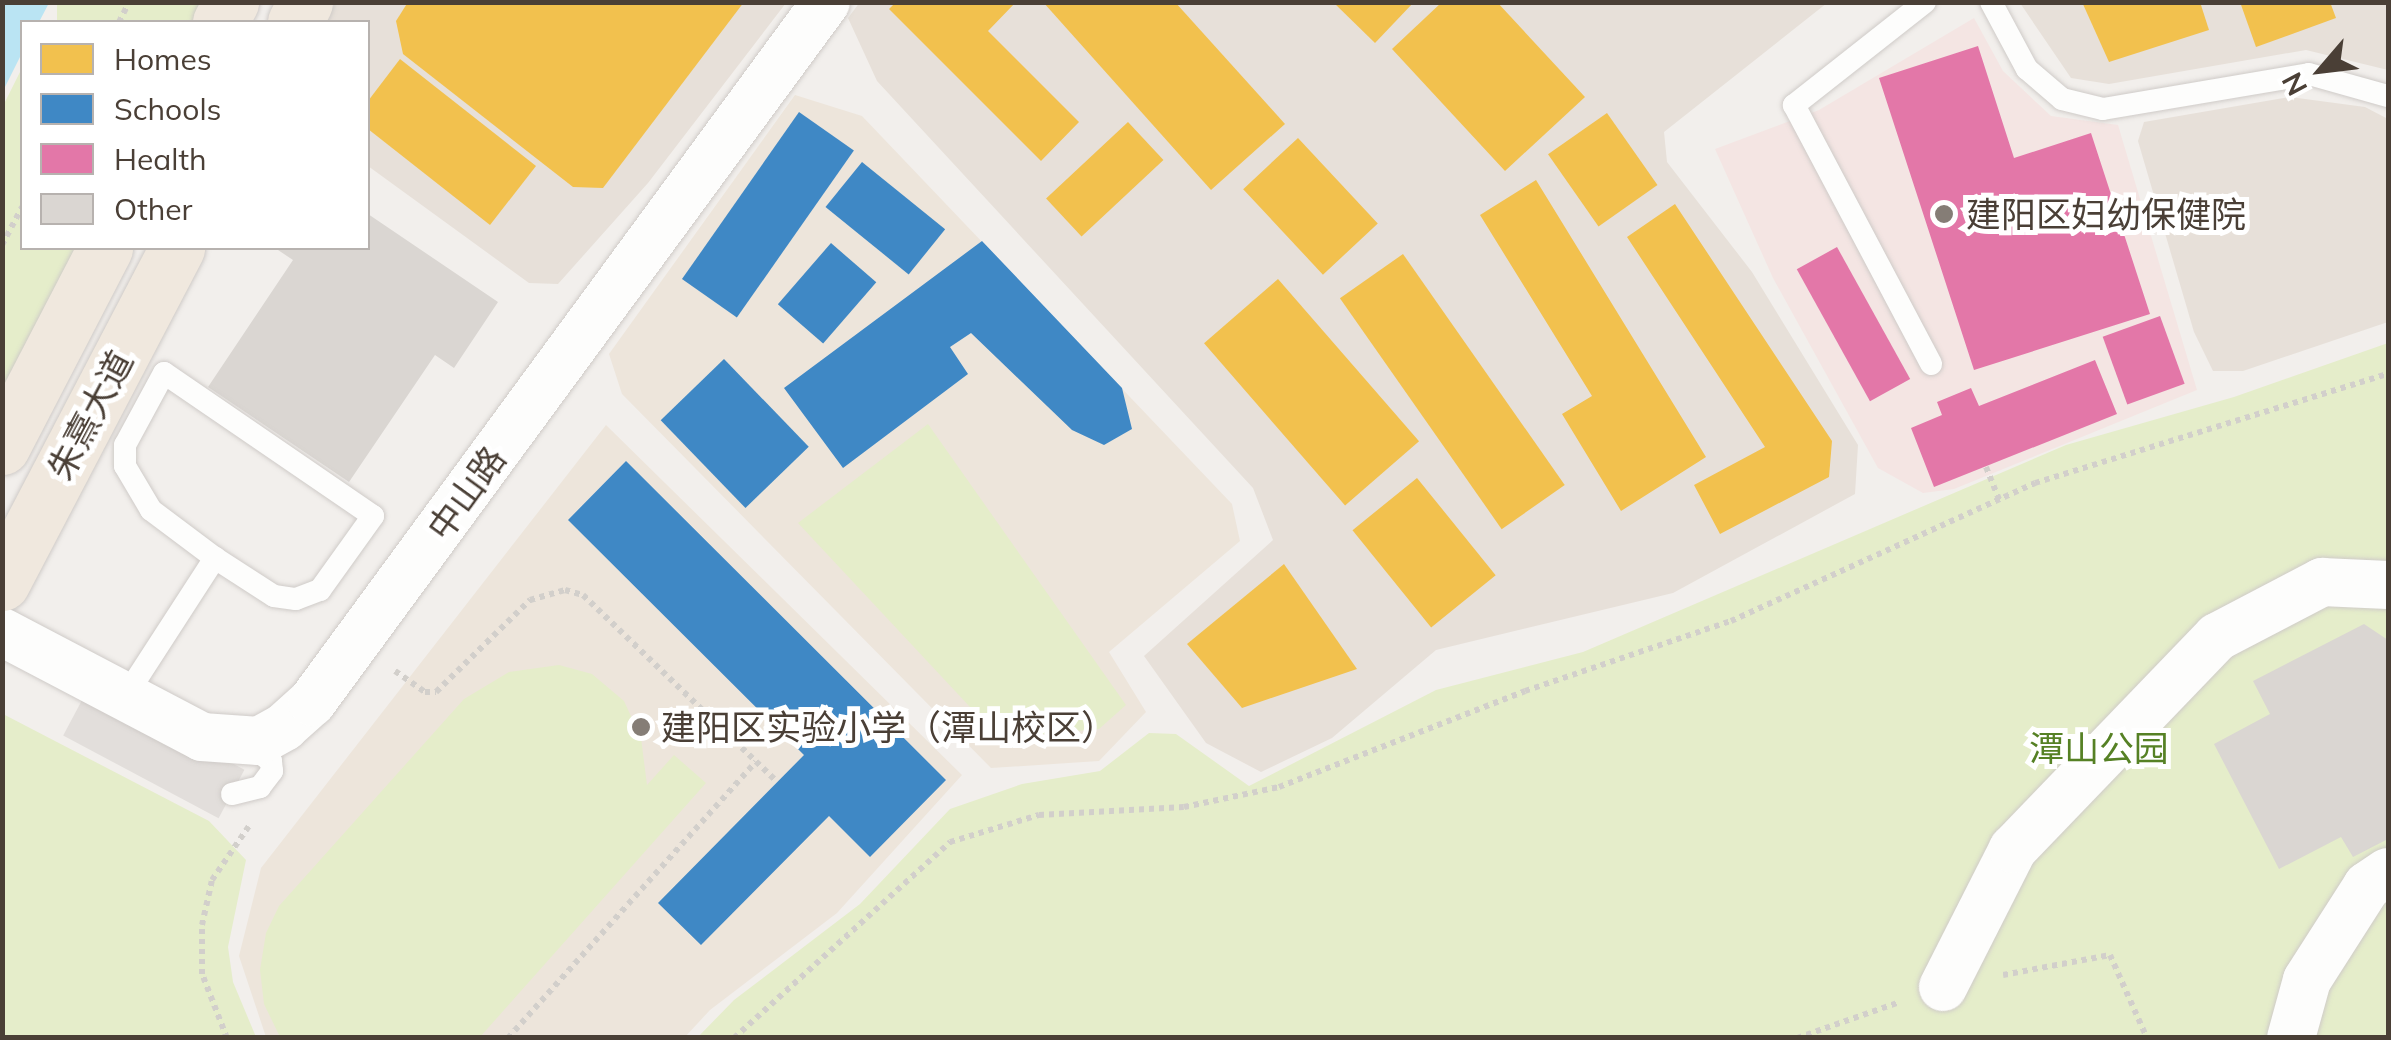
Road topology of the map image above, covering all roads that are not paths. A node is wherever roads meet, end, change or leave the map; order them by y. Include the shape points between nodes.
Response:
1 (826, 2) edge
2 (1926, 2) edge
3 (1991, 2) edge
4 (2388, 96) edge
5 (104, 250) edge
6 (177, 250) edge
7 (1931, 364) dead end
8 (2, 447) edge
9 (216, 558) junction
10 (2, 583) edge
11 (2388, 584) edge
12 (2, 632) edge
13 (125, 697) junction
14 (230, 744) junction
15 (232, 794) dead end
16 (2388, 872) edge
17 (1943, 987) dead end
18 (2291, 1038) edge

1 - 14 street, 中山路 via 312,702 259,741
2 - 7 lane via 1794,105
3 - 4 lane via 2027,69 2062,99 2103,109 2309,74
5 - 8 highway, 朱熹大道
6 - 10 highway, 朱熹大道
9 - 9 lane via 274,596 296,599 320,590 373,516 164,372 126,445 125,466 151,510
9 - 13 lane
11 - 17 street via 2322,582 2216,637 2012,849
12 - 13 street
13 - 14 street via 202,737
14 - 15 lane via 254,746 271,761 272,771 260,787
16 - 18 street via 2367,886 2307,980

